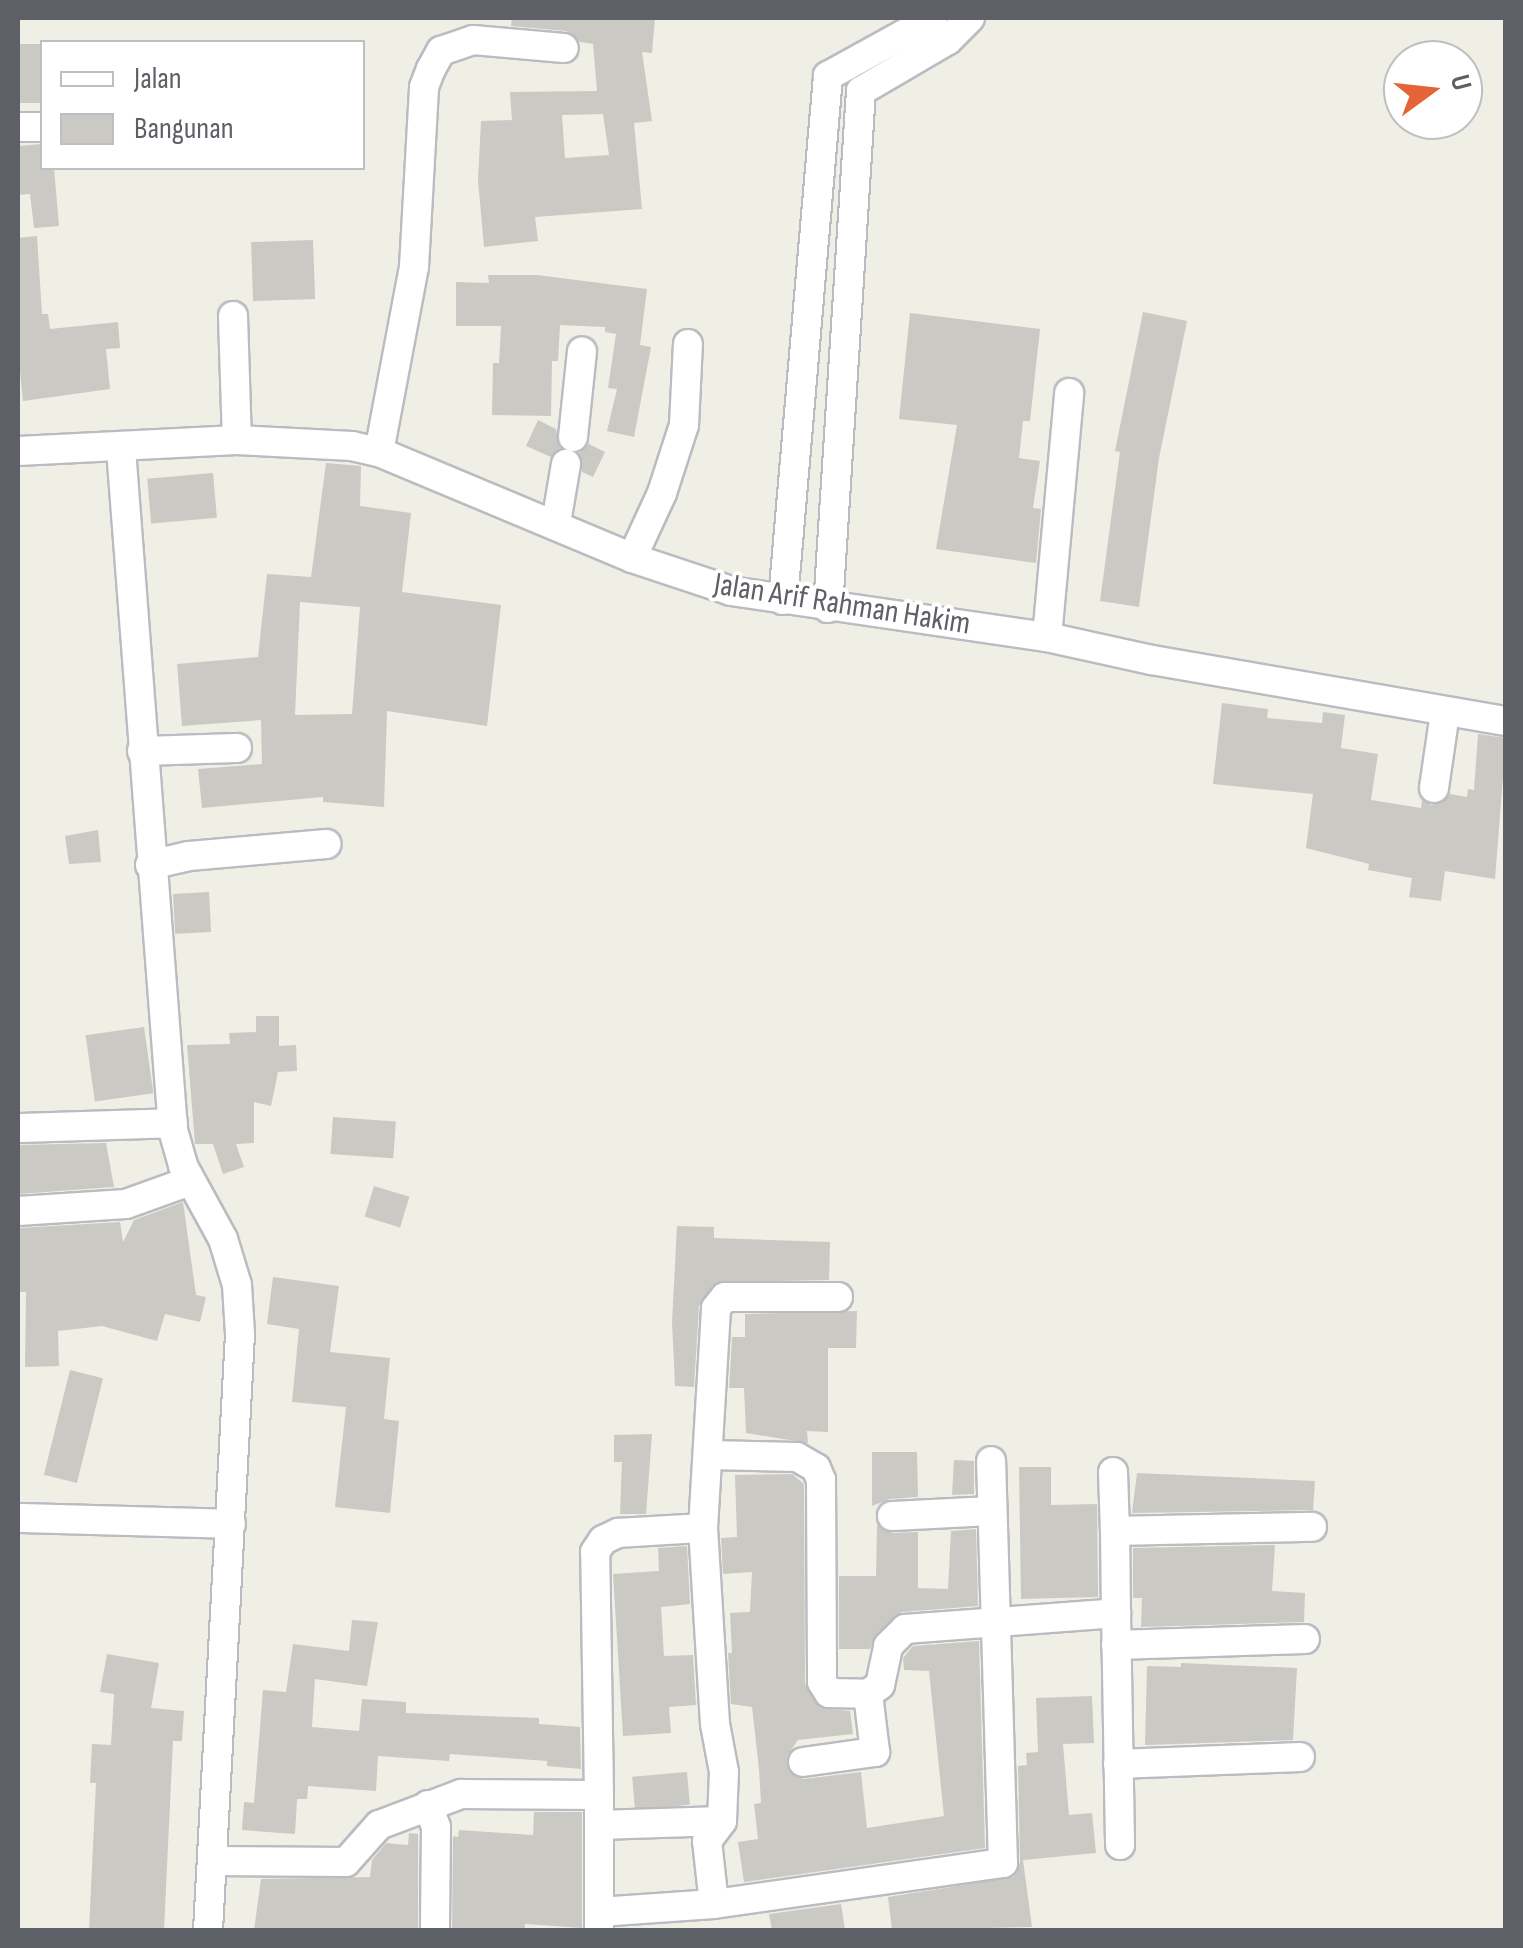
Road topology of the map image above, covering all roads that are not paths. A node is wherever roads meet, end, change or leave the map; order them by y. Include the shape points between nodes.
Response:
1 (933, 18) edge
2 (970, 18) edge
3 (564, 48) dead end
4 (234, 316) dead end
5 (688, 344) dead end
6 (582, 351) dead end
7 (1068, 393) dead end
8 (237, 440) junction
9 (121, 449) junction
10 (18, 452) edge
11 (379, 452) junction
12 (556, 522) junction
13 (632, 558) junction
14 (783, 600) junction
15 (828, 608) junction
16 (1047, 637) junction
17 (1445, 712) junction
18 (1506, 721) edge
19 (237, 748) dead end
20 (142, 752) junction
21 (1434, 788) dead end
22 (326, 844) dead end
23 (150, 865) junction
24 (172, 1123) junction
25 (18, 1128) edge
26 (190, 1181) junction
27 (18, 1211) edge
28 (838, 1297) dead end
29 (708, 1455) junction
30 (991, 1461) dead end
31 (1113, 1472) dead end
32 (992, 1511) junction
33 (892, 1516) dead end
34 (18, 1518) edge
35 (231, 1524) junction
36 (1312, 1527) dead end
37 (704, 1528) junction
38 (1115, 1531) junction
39 (1116, 1613) junction
40 (996, 1623) junction
41 (1305, 1639) dead end
42 (1116, 1645) junction
43 (868, 1694) junction
44 (1300, 1757) dead end
45 (803, 1762) dead end
46 (1118, 1764) junction
47 (599, 1795) junction
48 (428, 1805) junction
49 (722, 1821) junction
50 (599, 1825) junction
51 (1120, 1845) dead end
52 (214, 1861) junction
53 (714, 1904) junction
54 (599, 1921) edge
55 (208, 1930) edge
56 (436, 1930) edge

1 - 14 street via 828,76
2 - 15 street via 948,40 861,90
3 - 11 street via 473,40 442,51 431,69 424,87 414,266
4 - 8 street
5 - 13 street via 684,425
6 - 12 street
7 - 16 street
8 - 9 street, Jalan Arif Rahman Hakim
8 - 11 street, Jalan Arif Rahman Hakim
9 - 10 street, Jalan Arif Rahman Hakim
9 - 20 street
11 - 12 street, Jalan Arif Rahman Hakim
12 - 13 street, Jalan Arif Rahman Hakim
13 - 14 street, Jalan Arif Rahman Hakim
14 - 15 street, Jalan Arif Rahman Hakim
15 - 16 street, Jalan Arif Rahman Hakim
16 - 17 street, Jalan Arif Rahman Hakim
17 - 18 street, Jalan Arif Rahman Hakim
17 - 21 street
19 - 20 street
20 - 23 street
22 - 23 street
23 - 24 street
24 - 25 street
24 - 26 street
26 - 27 street via 126,1204
26 - 35 street via 224,1240 237,1285
28 - 29 street via 719,1302
29 - 37 street
29 - 43 street via 797,1457 816,1468 822,1480 822,1682 829,1693
30 - 32 street
31 - 38 street
32 - 33 street
32 - 40 street
34 - 35 street
35 - 52 street
36 - 38 street
37 - 47 street via 618,1533 595,1552
37 - 49 street via 715,1724 724,1772
38 - 39 street
39 - 40 street
39 - 42 street
40 - 43 street via 905,1630 888,1646 880,1685
40 - 53 street via 1000,1866
41 - 42 street
42 - 46 street
43 - 45 street via 875,1752
44 - 46 street
46 - 51 street
47 - 48 street via 471,1794
47 - 50 street
48 - 52 street via 369,1831 346,1862
48 - 56 street via 436,1827
49 - 50 street
49 - 53 street via 707,1841
50 - 54 street
52 - 55 street
53 - 54 street

